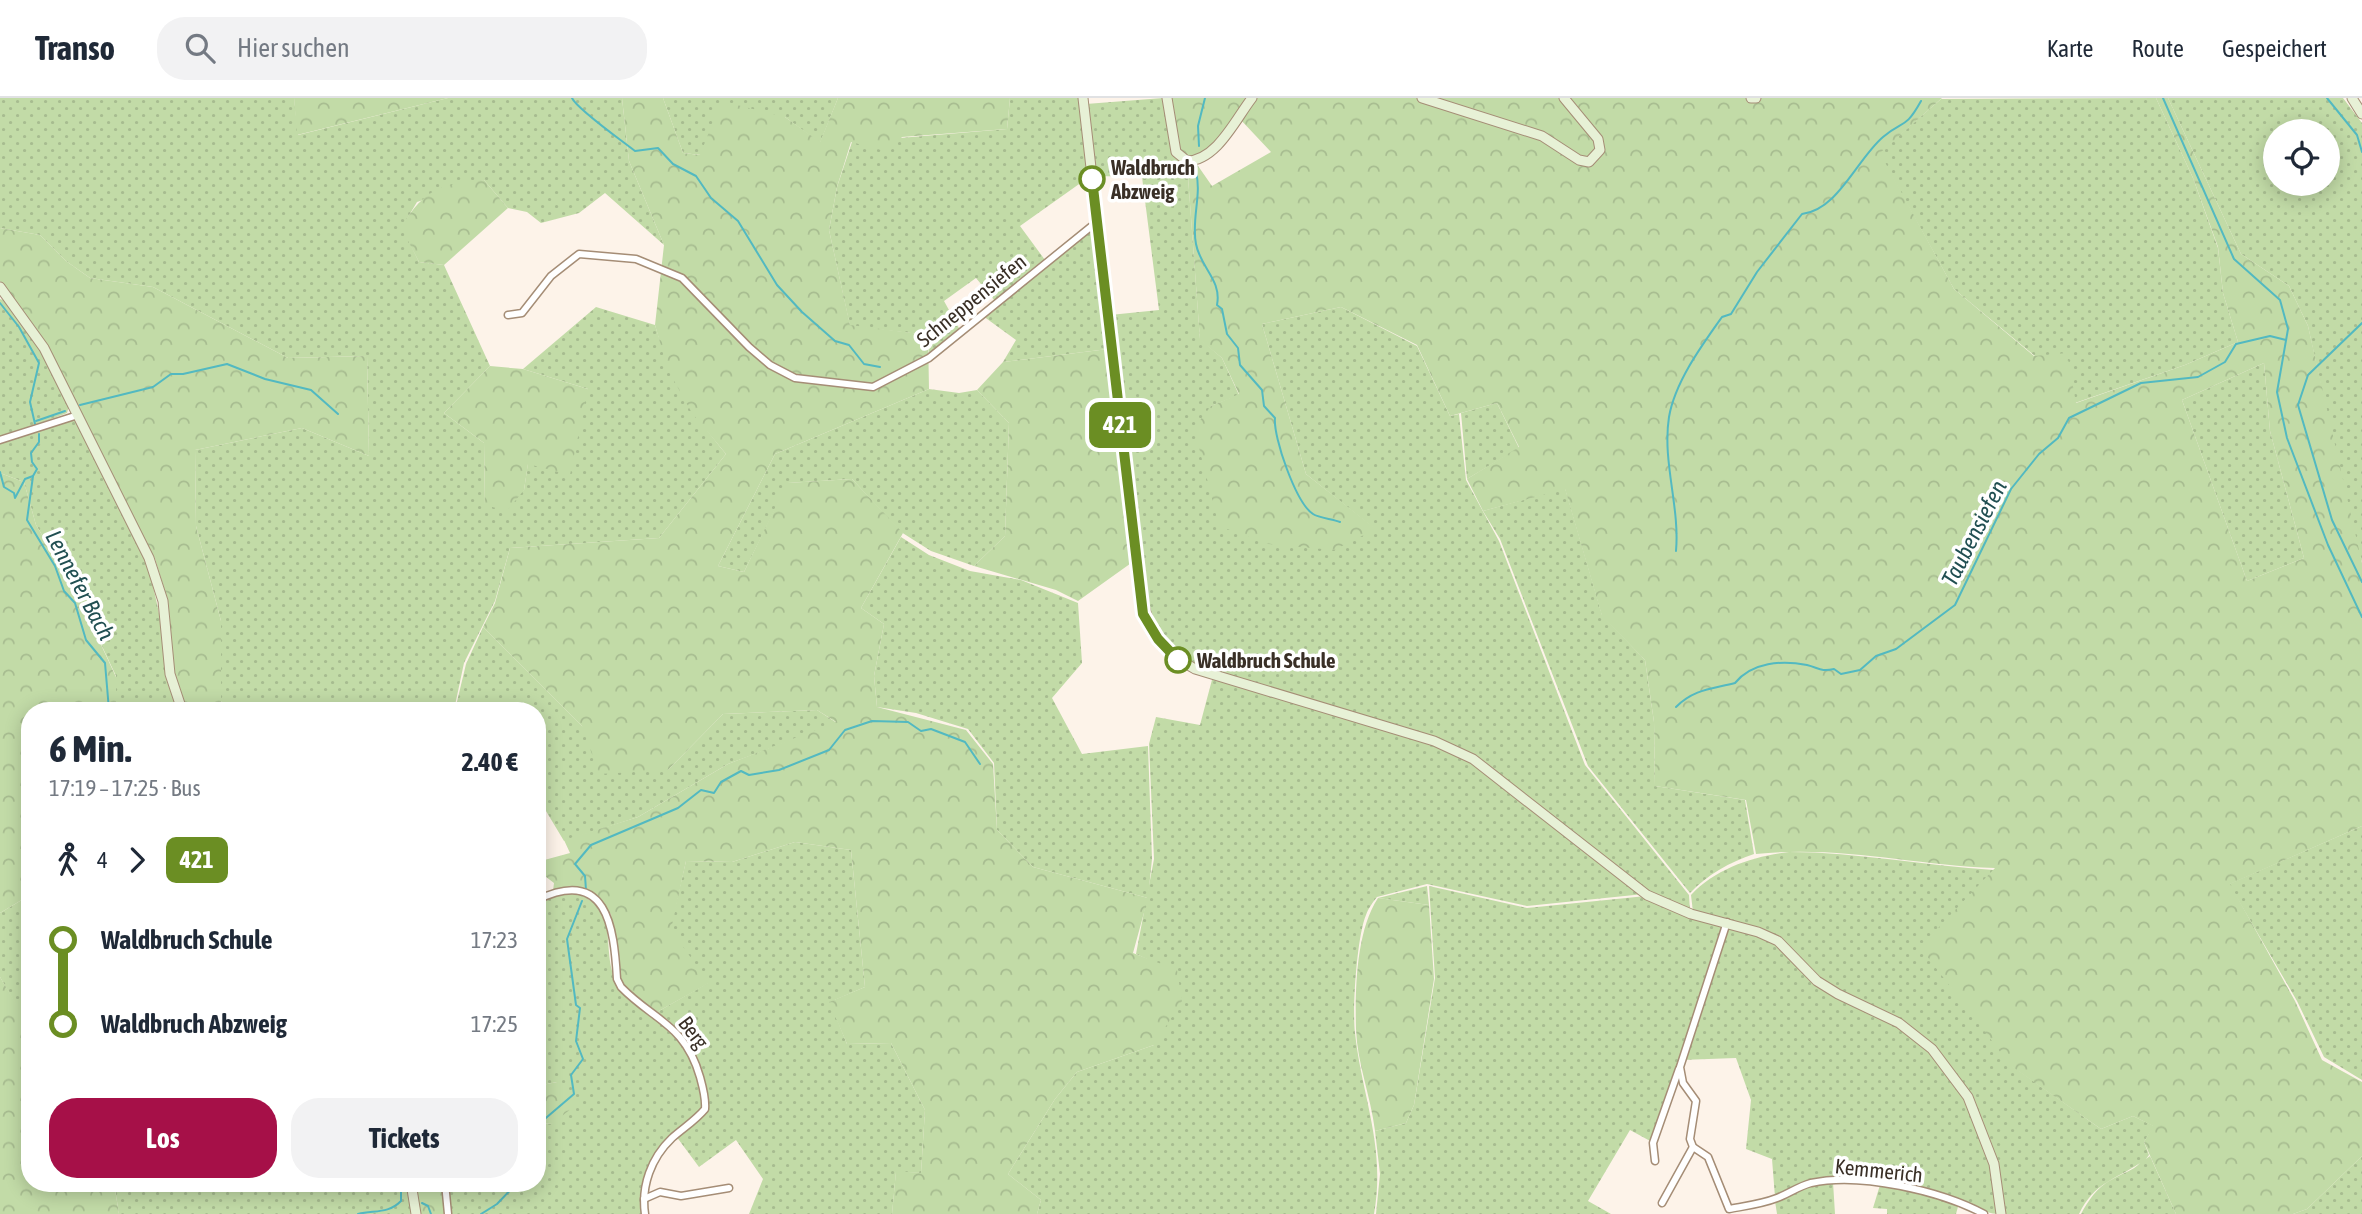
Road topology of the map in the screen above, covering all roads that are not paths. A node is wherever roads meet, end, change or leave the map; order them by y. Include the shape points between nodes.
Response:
1 (1083, 98) edge
2 (1167, 98) edge
3 (1252, 98) edge
4 (1422, 98) edge
5 (1564, 98) edge
6 (2352, 98) edge
7 (2362, 114) edge
8 (1098, 220) junction
9 (0, 287) edge
10 (508, 315) dead end
11 (78, 415) junction
12 (0, 440) edge
13 (179, 702) edge
14 (546, 897) edge
15 (1727, 922) junction
16 (1680, 1067) junction
17 (1693, 1147) junction
18 (1655, 1161) dead end
19 (729, 1188) dead end
20 (412, 1192) edge
21 (446, 1192) edge
22 (644, 1199) junction
23 (1662, 1203) dead end
24 (1728, 1211) edge
25 (416, 1214) edge
26 (448, 1214) edge
27 (645, 1214) edge
28 (1984, 1214) edge
29 (2001, 1214) edge

1 - 8 street
2 - 3 street via 1176,152 1187,161 1210,153
4 - 5 street via 1542,136 1589,162 1600,150 1598,139
6 - 7 street
8 - 10 street, Schneppensiefen via 929,358 873,387 795,378 770,365 682,278 636,258 579,254 551,276 522,313
8 - 15 street via 1143,614 1166,648 1195,669 1434,741 1473,759 1647,895 1691,914
9 - 11 street via 35,333
11 - 12 street
11 - 13 street via 149,558 163,601 170,674
14 - 22 street, Berg via 567,889 600,902 609,916 621,987 665,1022 694,1058 705,1109 670,1140 650,1170
15 - 16 street
15 - 29 street via 1778,941 1817,981 1899,1023 1932,1049 1957,1079 1981,1128 1994,1164
16 - 17 street via 1683,1083 1696,1101 1690,1139
16 - 18 street via 1653,1143
17 - 23 street
17 - 24 street, Kemmerich via 1708,1157
19 - 22 street via 681,1196 660,1192
20 - 25 street
21 - 26 street
22 - 27 street, Berg
24 - 28 street, Kemmerich via 1774,1199 1810,1183 1832,1181 1922,1190

